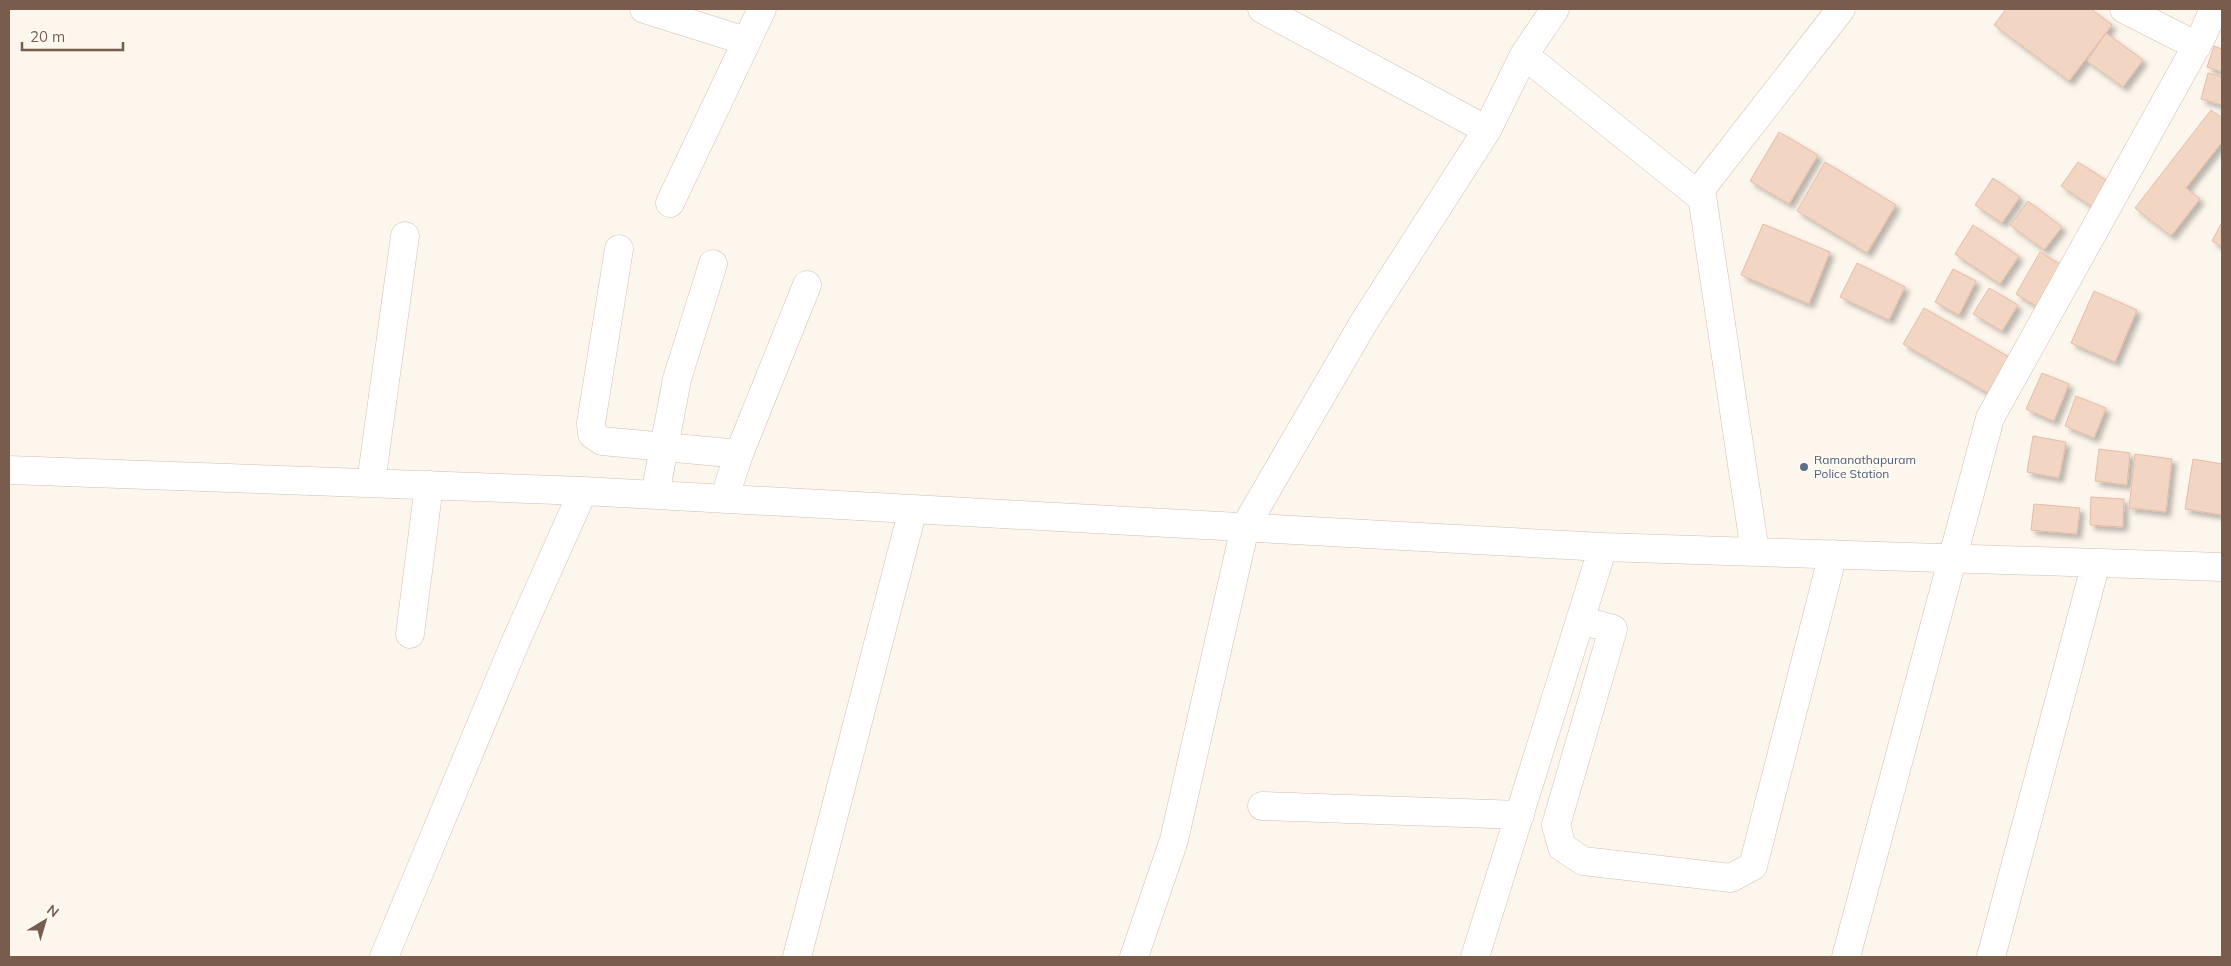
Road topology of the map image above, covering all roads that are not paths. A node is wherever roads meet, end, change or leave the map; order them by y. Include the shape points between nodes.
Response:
1 (644, 9) edge
2 (762, 9) edge
3 (1262, 9) edge
4 (1555, 9) edge
5 (1842, 9) edge
6 (2124, 9) edge
7 (2210, 29) edge
8 (746, 41) junction
9 (1524, 55) junction
10 (1487, 130) junction
11 (1701, 189) junction
12 (670, 203) dead end
13 (405, 236) dead end
14 (620, 249) dead end
15 (713, 264) dead end
16 (808, 285) dead end
17 (664, 447) junction
18 (739, 454) junction
19 (9, 470) edge
20 (371, 483) junction
21 (429, 485) junction
22 (583, 491) junction
23 (655, 495) junction
24 (724, 499) junction
25 (913, 509) junction
26 (1245, 527) junction
27 (1603, 547) junction
28 (1755, 552) junction
29 (1833, 554) junction
30 (1952, 559) junction
31 (2096, 563) junction
32 (2222, 567) edge
33 (1580, 620) junction
34 (410, 634) dead end
35 (1262, 806) dead end
36 (1520, 816) junction
37 (1480, 956) edge
38 (384, 957) edge
39 (797, 957) edge
40 (1134, 957) edge
41 (1846, 957) edge
42 (1991, 957) edge

1 - 8 street
2 - 8 street
3 - 10 street
4 - 9 street
5 - 11 street
6 - 7 street
7 - 30 street via 1990,418
8 - 12 street
9 - 10 street
9 - 11 street via 1697,194
10 - 26 street via 1364,322
11 - 28 street
13 - 20 street
14 - 17 street via 591,423 592,434 602,442
15 - 17 street via 677,379
16 - 18 street
17 - 18 street
17 - 23 street
18 - 24 street
19 - 20 street
20 - 21 street
21 - 22 street
21 - 34 street
22 - 23 street
22 - 38 street via 515,643
23 - 24 street
24 - 25 street
25 - 26 street
25 - 39 street
26 - 27 street
26 - 40 street via 1174,840
27 - 28 street
27 - 33 street
28 - 29 street
29 - 30 street
29 - 33 street via 1753,866 1731,878 1583,861 1562,847 1556,825 1613,629
30 - 31 street
30 - 41 street
31 - 32 street
31 - 42 street
33 - 36 street
35 - 36 street
36 - 37 street

